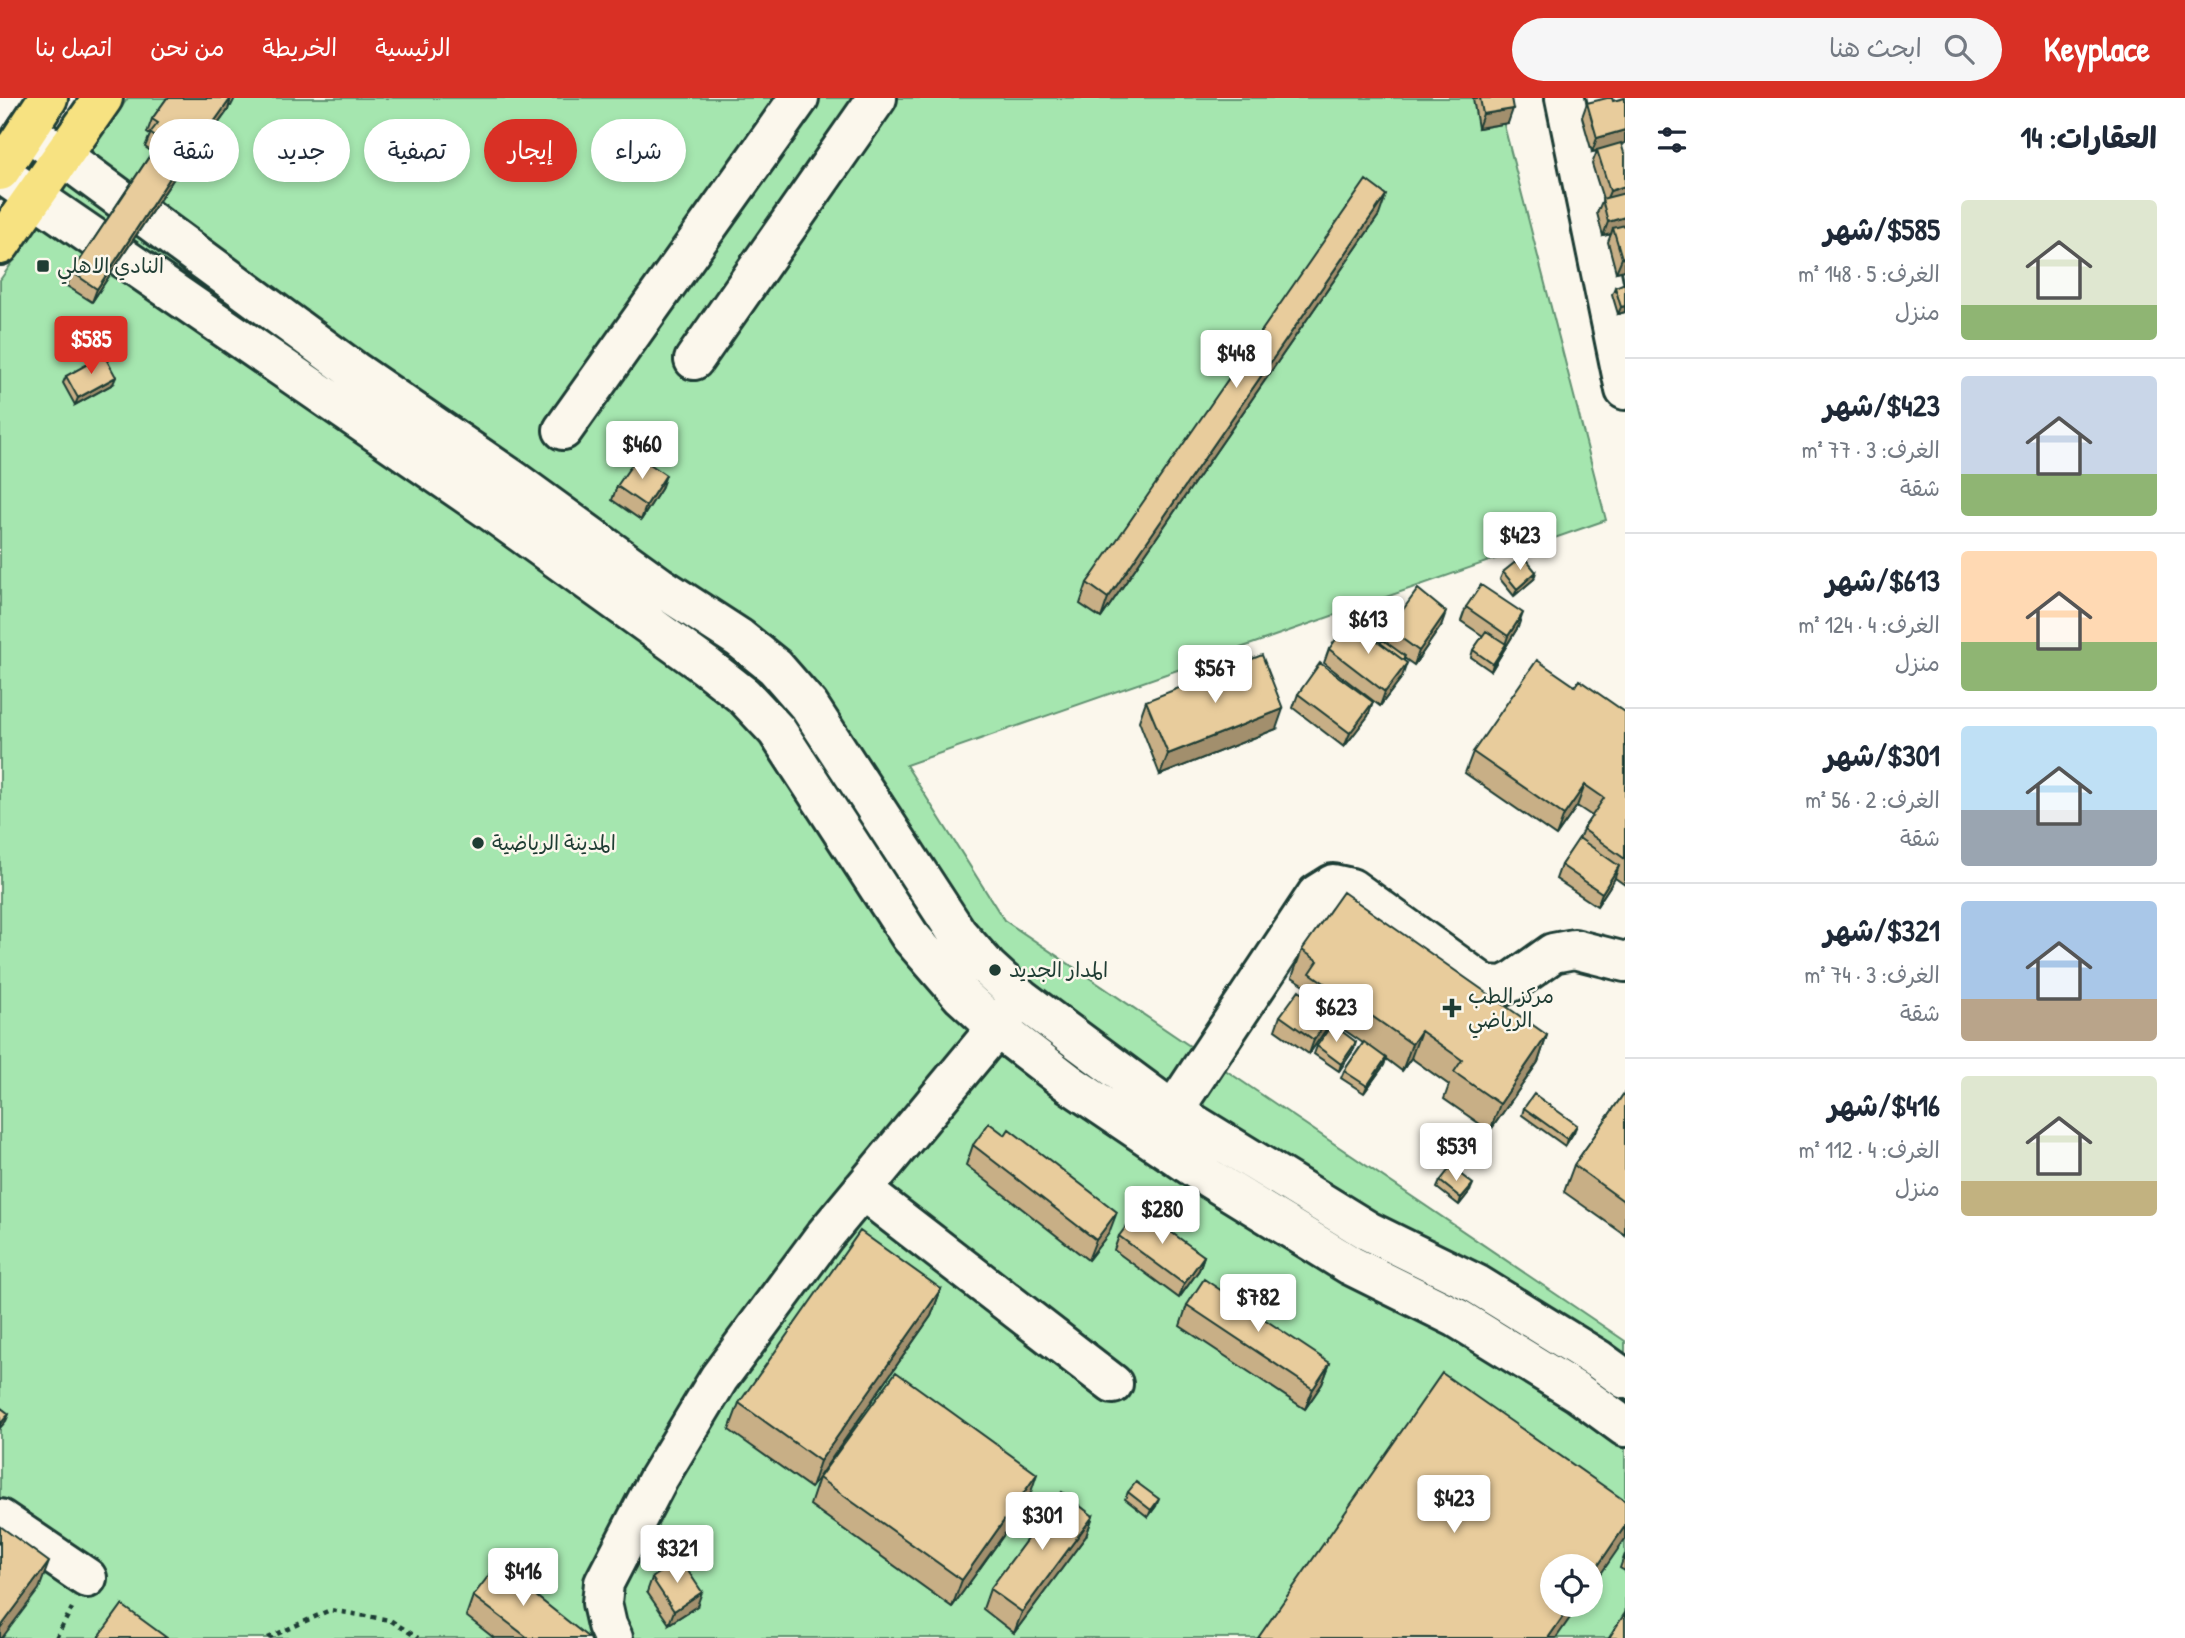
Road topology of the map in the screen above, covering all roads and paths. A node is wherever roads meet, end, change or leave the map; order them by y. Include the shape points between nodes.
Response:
1 (48, 98) edge
2 (103, 98) edge
3 (799, 98) edge
4 (877, 98) edge
5 (1564, 98) edge
6 (27, 130) junction
7 (63, 155) junction
8 (0, 172) edge
9 (35, 197) junction
10 (0, 245) edge
11 (694, 360) dead end
12 (1625, 390) edge
13 (563, 430) dead end
14 (1625, 962) edge
15 (1022, 999) junction
16 (996, 1027) junction
17 (1172, 1111) junction
18 (862, 1190) junction
19 (1625, 1379) edge
20 (1113, 1384) dead end
21 (1625, 1427) edge
22 (0, 1519) edge
23 (86, 1578) dead end
24 (268, 1638) edge
25 (418, 1638) edge
26 (613, 1638) edge

1 - 6 highway
2 - 7 highway
3 - 13 street
4 - 11 street
5 - 12 street
6 - 7 street
6 - 8 highway
7 - 9 highway
7 - 15 street via 357,373 775,667 809,706 957,933
8 - 9 street
9 - 10 highway
9 - 16 street via 491,511 744,696 777,732 910,936
14 - 17 street via 1574,948 1553,953 1503,986 1485,985 1352,888 1333,884 1317,894
15 - 16 street
15 - 17 street
16 - 18 street
16 - 21 street via 1070,1084 1209,1178 1350,1265 1457,1318
17 - 19 street via 1368,1231 1476,1284
18 - 20 street
18 - 26 street via 747,1339 658,1479 604,1583 602,1603
22 - 23 street
24 - 25 path via 330,1610 390,1620

